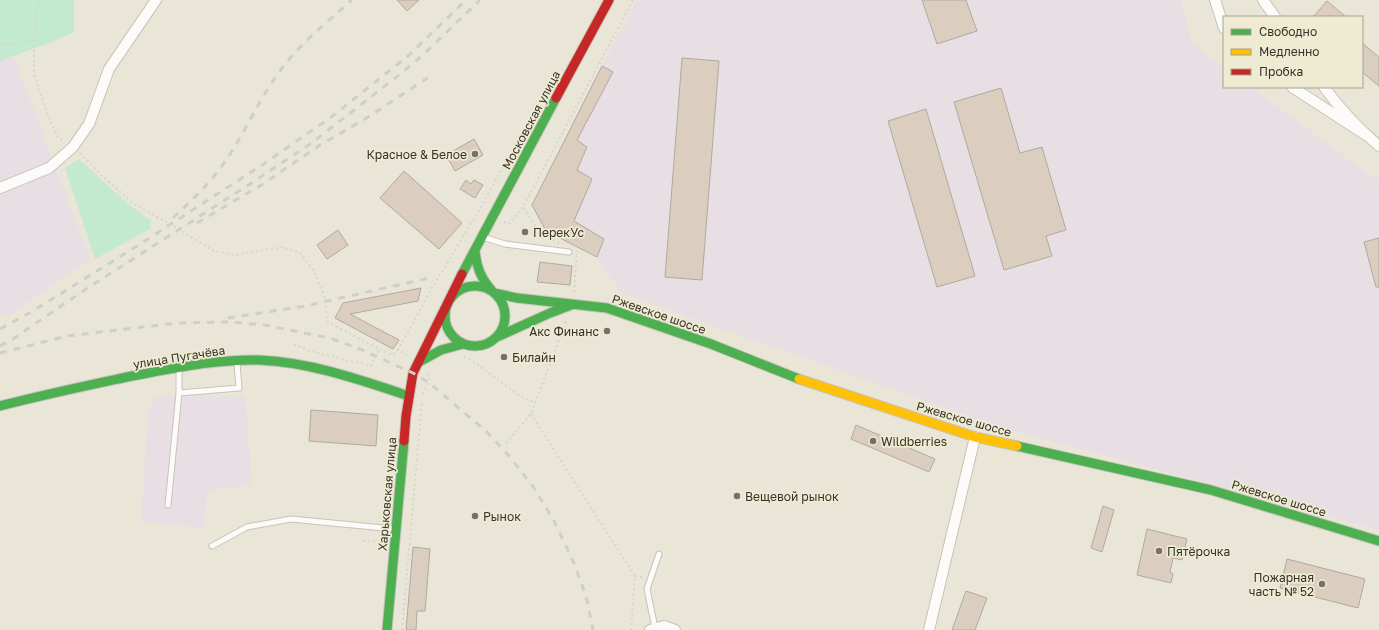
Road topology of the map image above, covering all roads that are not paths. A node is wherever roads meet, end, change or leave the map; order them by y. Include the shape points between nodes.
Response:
1 (156, 0) edge
2 (609, 0) edge
3 (1215, 0) edge
4 (1263, 0) edge
5 (1274, 16) edge
6 (1223, 25) edge
7 (1294, 88) edge
8 (1325, 88) edge
9 (1366, 135) junction
10 (1379, 146) edge
11 (0, 188) edge
12 (482, 236) junction
13 (474, 250) junction
14 (570, 250) road end
15 (493, 292) junction
16 (448, 303) junction
17 (574, 304) junction
18 (497, 338) junction
19 (463, 344) junction
20 (237, 361) junction
21 (419, 362) junction
22 (178, 368) junction
23 (179, 393) junction
24 (409, 396) junction
25 (0, 406) edge
26 (975, 437) junction
27 (168, 506) dead end
28 (395, 529) junction
29 (1379, 541) edge
30 (212, 546) dead end
31 (659, 554) dead end
32 (656, 628) edge
33 (387, 630) edge
34 (675, 630) edge
35 (929, 630) edge

1 - 11 street via 109,69 89,124 73,147 49,168
2 - 12 street, Московская улица
3 - 6 street
4 - 5 street
7 - 9 street
8 - 9 street
9 - 10 street
12 - 13 street, Московская улица
12 - 14 lane via 505,244
13 - 15 street via 479,274
13 - 16 street, Московская улица
15 - 16 street via 478,286 470,286 457,292
15 - 17 street, Ржевское шоссе via 516,298
15 - 18 street via 504,306 505,314 505,323
16 - 19 street via 445,311 447,327 450,334
16 - 21 street, Харьковская улица
17 - 18 street
17 - 26 street, Ржевское шоссе via 607,308 711,344 813,384
18 - 19 street via 481,346
19 - 21 street via 441,350
20 - 22 street, улица Пугачёва
20 - 23 lane via 239,388
20 - 24 street, улица Пугачёва via 272,362 342,374
21 - 24 street, Харьковская улица
22 - 23 lane
22 - 25 street, улица Пугачёва
23 - 27 lane
24 - 28 street, Харьковская улица
26 - 29 street, Ржевское шоссе via 1211,490
26 - 35 street
28 - 30 lane via 290,518 247,527
28 - 33 street, Харьковская улица
31 - 32 lane via 647,589
32 - 34 street

